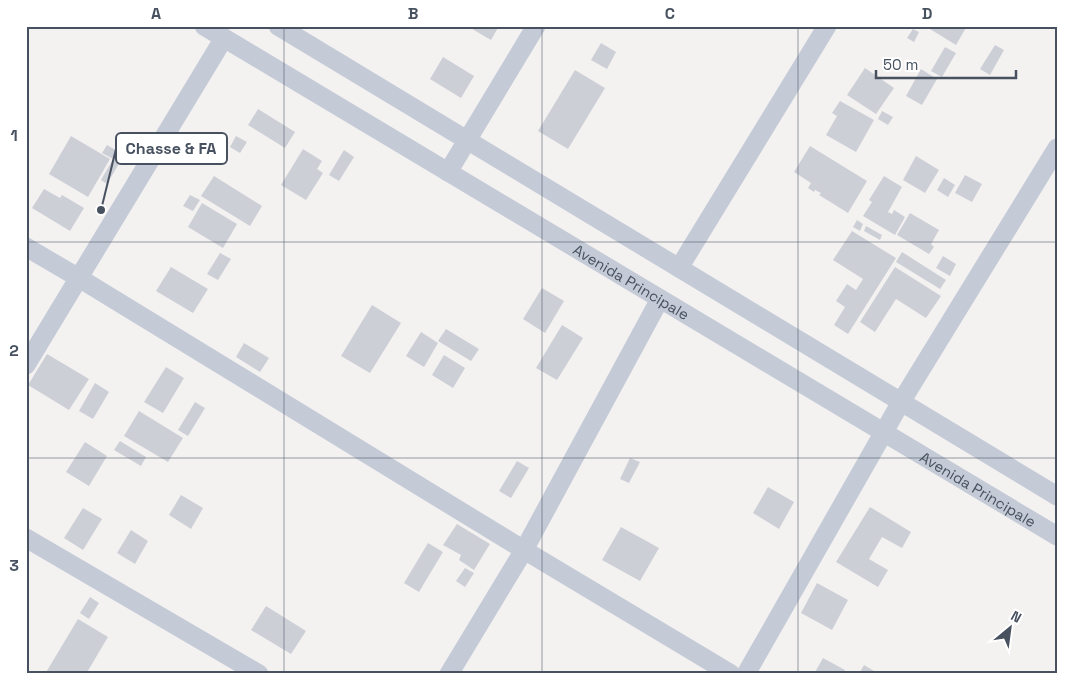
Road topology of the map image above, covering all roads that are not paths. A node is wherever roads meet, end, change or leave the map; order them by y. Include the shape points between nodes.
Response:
1 (204, 26) edge
2 (278, 26) edge
3 (536, 26) edge
4 (828, 26) edge
5 (224, 38) junction
6 (466, 140) junction
7 (1057, 148) edge
8 (448, 172) junction
9 (26, 247) edge
10 (679, 268) junction
11 (79, 278) junction
12 (660, 299) junction
13 (26, 366) edge
14 (901, 402) junction
15 (884, 433) junction
16 (1057, 496) edge
17 (1057, 536) edge
18 (26, 538) edge
19 (524, 550) junction
20 (259, 674) edge
21 (449, 674) edge
22 (731, 674) edge
23 (746, 674) edge

1 - 5 street, Avenida Principale
2 - 6 street
3 - 6 street
4 - 10 street
5 - 8 street, Avenida Principale
5 - 11 street
6 - 8 street
6 - 10 street
7 - 14 street
8 - 12 street, Avenida Principale
9 - 11 street
10 - 14 street
11 - 13 street
11 - 19 street
12 - 15 street, Avenida Principale
12 - 19 street
14 - 15 street
14 - 16 street
15 - 17 street, Avenida Principale
15 - 23 street
18 - 20 street
19 - 21 street
19 - 22 street

